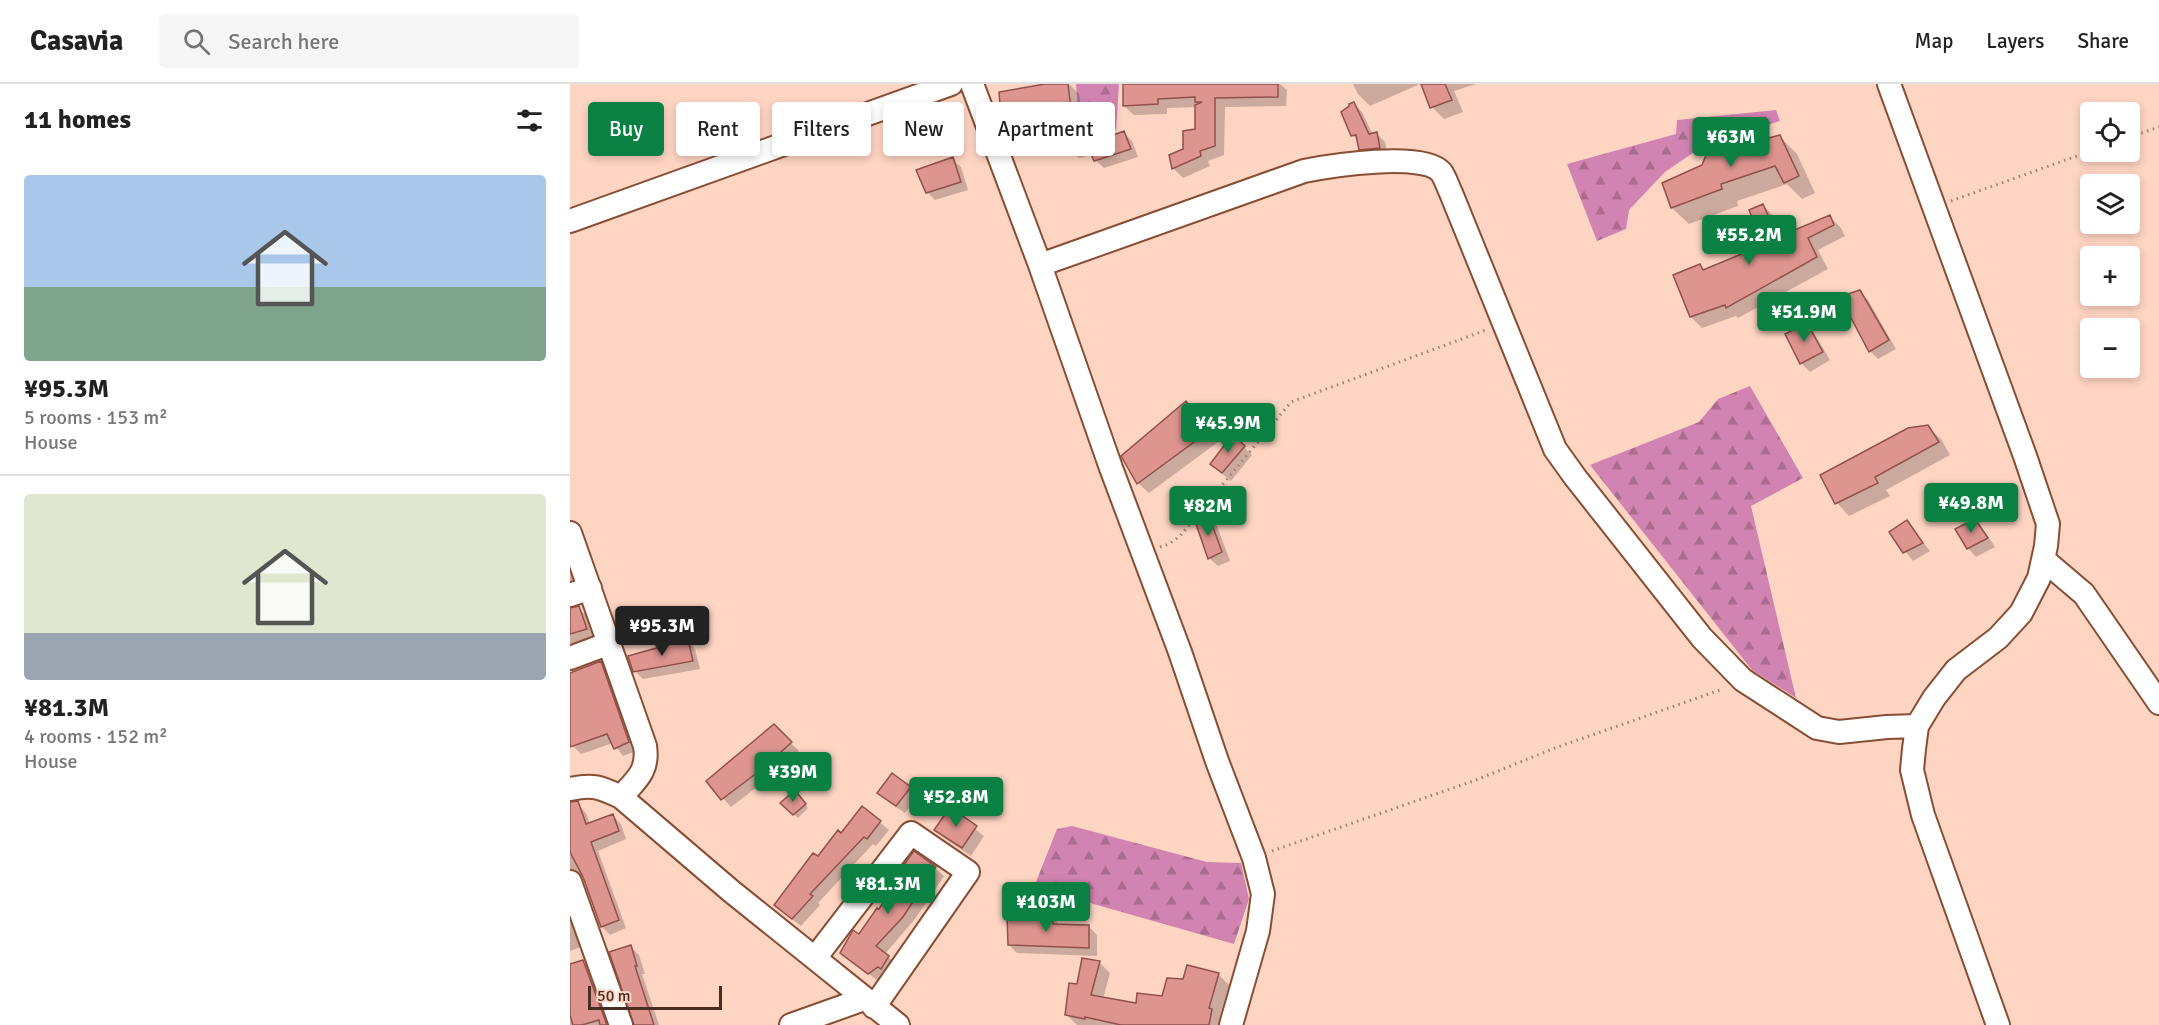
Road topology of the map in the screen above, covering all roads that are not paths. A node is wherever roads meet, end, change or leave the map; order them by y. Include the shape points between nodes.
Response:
1 (951, 84) edge
2 (972, 84) edge
3 (1889, 84) edge
4 (570, 221) edge
5 (1040, 265) junction
6 (570, 533) edge
7 (2044, 560) junction
8 (580, 592) edge
9 (610, 643) junction
10 (570, 658) edge
11 (2159, 703) edge
12 (1917, 726) junction
13 (570, 789) edge
14 (621, 797) junction
15 (570, 882) edge
16 (815, 958) junction
17 (869, 1003) junction
18 (621, 1025) edge
19 (791, 1025) edge
20 (898, 1025) edge
21 (1231, 1025) edge
22 (1998, 1025) edge

1 - 4 street
2 - 5 street
3 - 7 street via 2048,524
5 - 12 street via 1304,171 1386,161 1416,162 1441,171 1555,449 1701,638 1743,680 1817,728 1839,732
5 - 21 street via 1254,858 1262,903 1258,931
6 - 8 street
7 - 11 street via 2084,594
7 - 12 street via 2021,613 1998,638 1956,670
8 - 9 street
9 - 10 street
9 - 14 street via 647,757 644,770
12 - 22 street via 1912,770 1923,815
13 - 14 street via 601,787
14 - 16 street
15 - 18 street
16 - 17 street
16 - 17 street via 911,833 968,872
17 - 19 street
17 - 20 street

